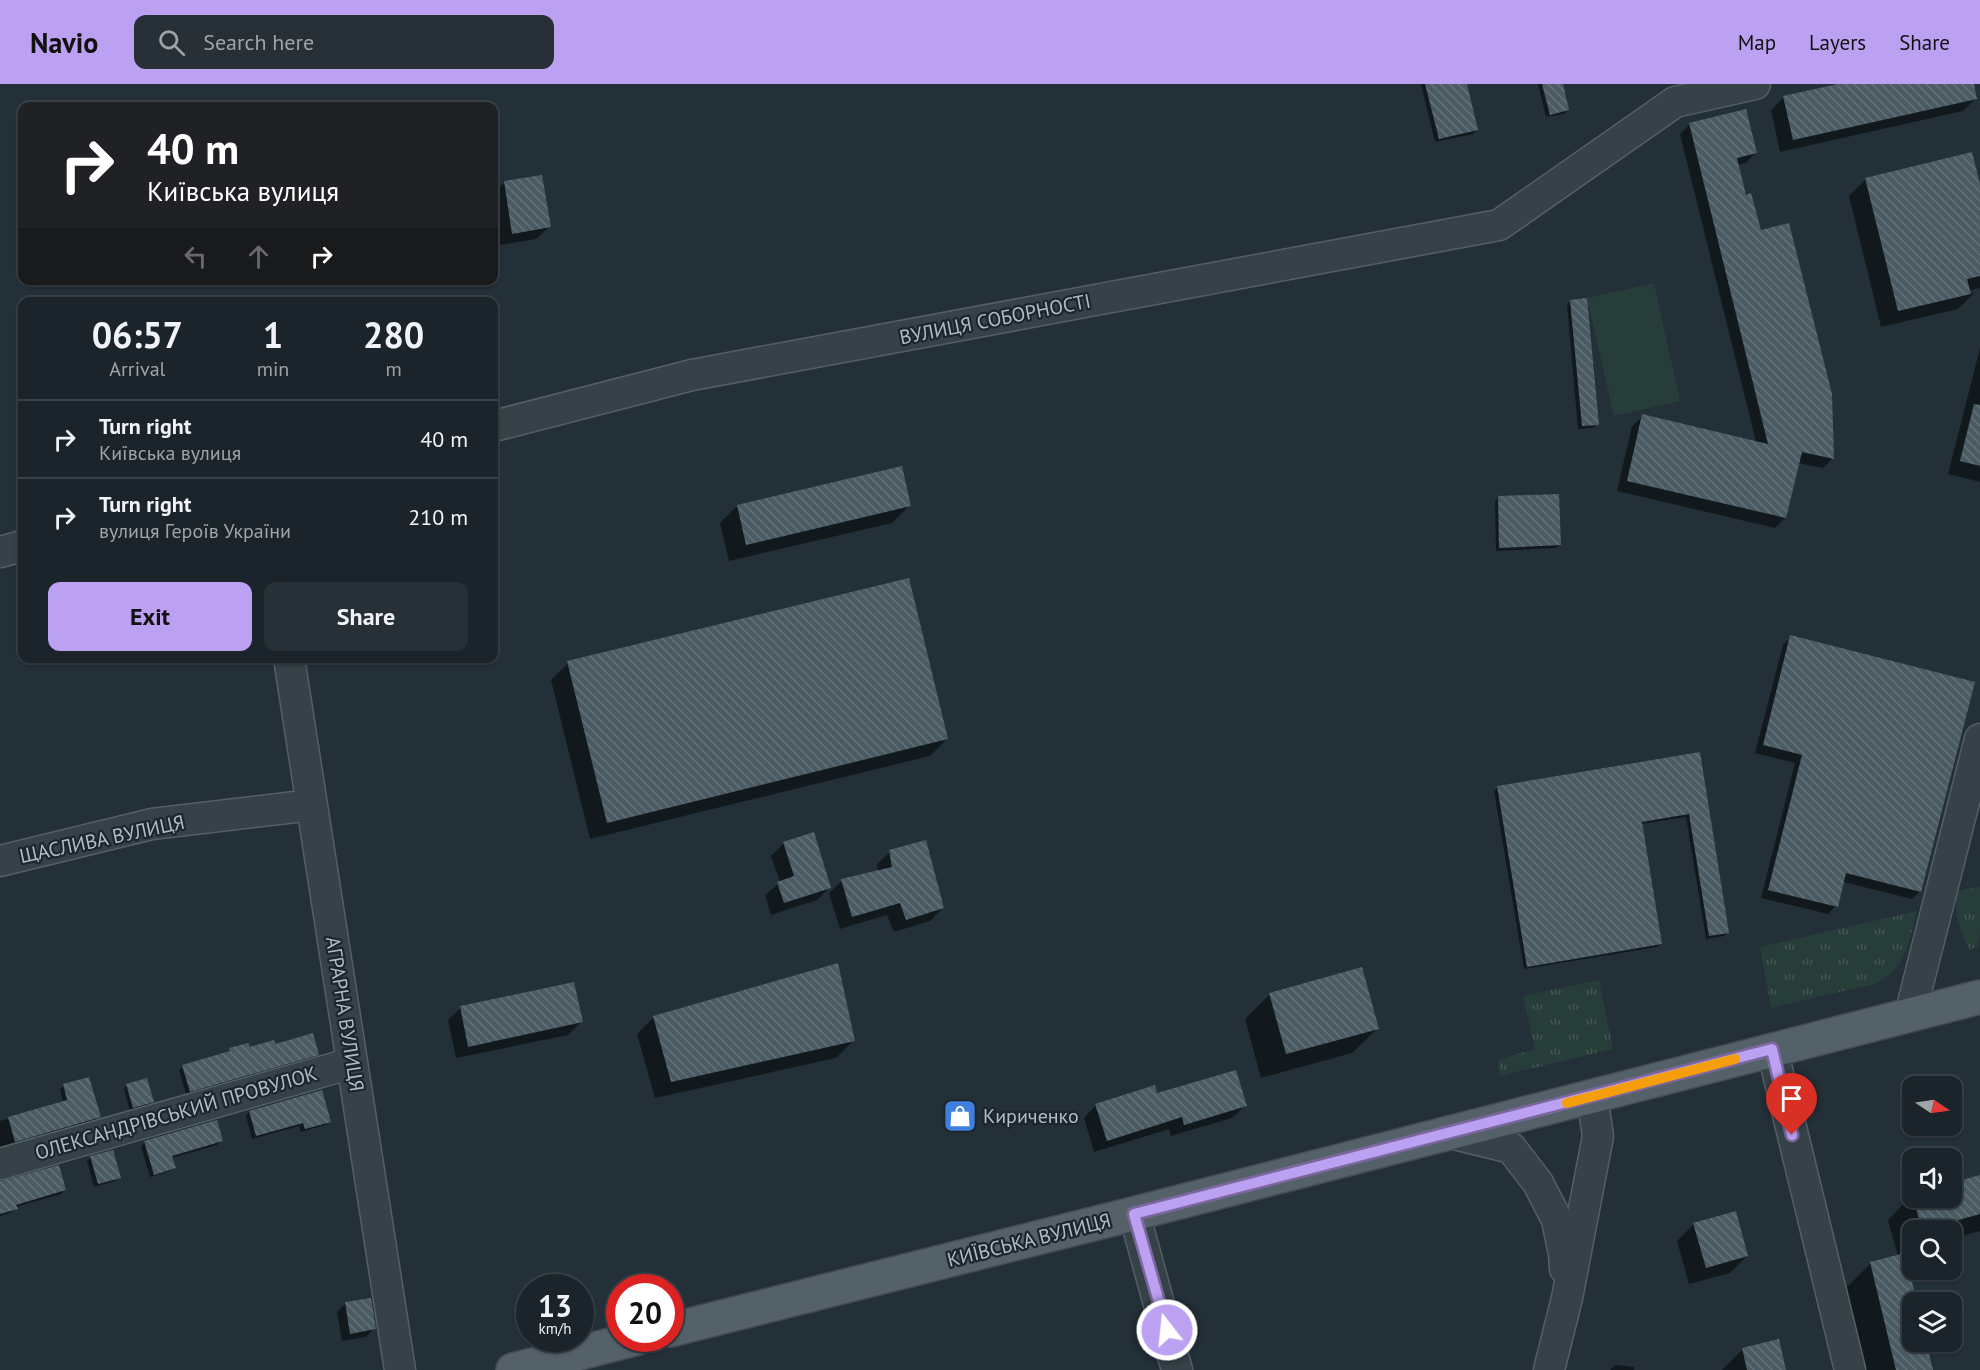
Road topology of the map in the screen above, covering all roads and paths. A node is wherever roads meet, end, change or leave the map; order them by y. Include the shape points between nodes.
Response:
1 (1755, 84) edge
2 (498, 425) edge
3 (18, 547) edge
4 (0, 552) edge
5 (290, 663) edge
6 (1980, 739) edge
7 (312, 805) junction
8 (0, 861) edge
9 (1980, 997) edge
10 (1910, 1015) junction
11 (1772, 1049) junction
12 (352, 1063) junction
13 (1592, 1097) junction
14 (1450, 1133) junction
15 (0, 1164) edge
16 (1134, 1214) junction
17 (1567, 1298) junction
18 (684, 1326) edge
19 (607, 1352) edge
20 (589, 1360) edge
21 (400, 1370) edge
22 (513, 1370) edge
23 (1178, 1370) edge
24 (1550, 1370) edge
25 (1850, 1370) edge

1 - 2 street, ВУЛИЦЯ СОБОРНОСТІ via 1674,102 1499,225 692,375
3 - 4 street
5 - 7 street, АГРАРНА ВУЛИЦЯ
6 - 10 street
7 - 8 street, ЩАСЛИВА ВУЛИЦЯ via 152,824
7 - 12 street, АГРАРНА ВУЛИЦЯ
9 - 10 main road, КИЇВСЬКА ВУЛИЦЯ
10 - 11 main road, КИЇВСЬКА ВУЛИЦЯ
11 - 13 main road, КИЇВСЬКА ВУЛИЦЯ
11 - 25 street
12 - 15 street, ОЛЕКСАНДРІВСЬКИЙ ПРОВУЛОК
12 - 21 street, АГРАРНА ВУЛИЦЯ
13 - 14 main road, КИЇВСЬКА ВУЛИЦЯ
13 - 17 street via 1598,1136
14 - 16 main road, КИЇВСЬКА ВУЛИЦЯ
14 - 17 street via 1511,1148 1538,1183 1557,1220
16 - 18 main road, КИЇВСЬКА ВУЛИЦЯ
16 - 23 street
17 - 24 street
19 - 20 main road
20 - 22 main road

